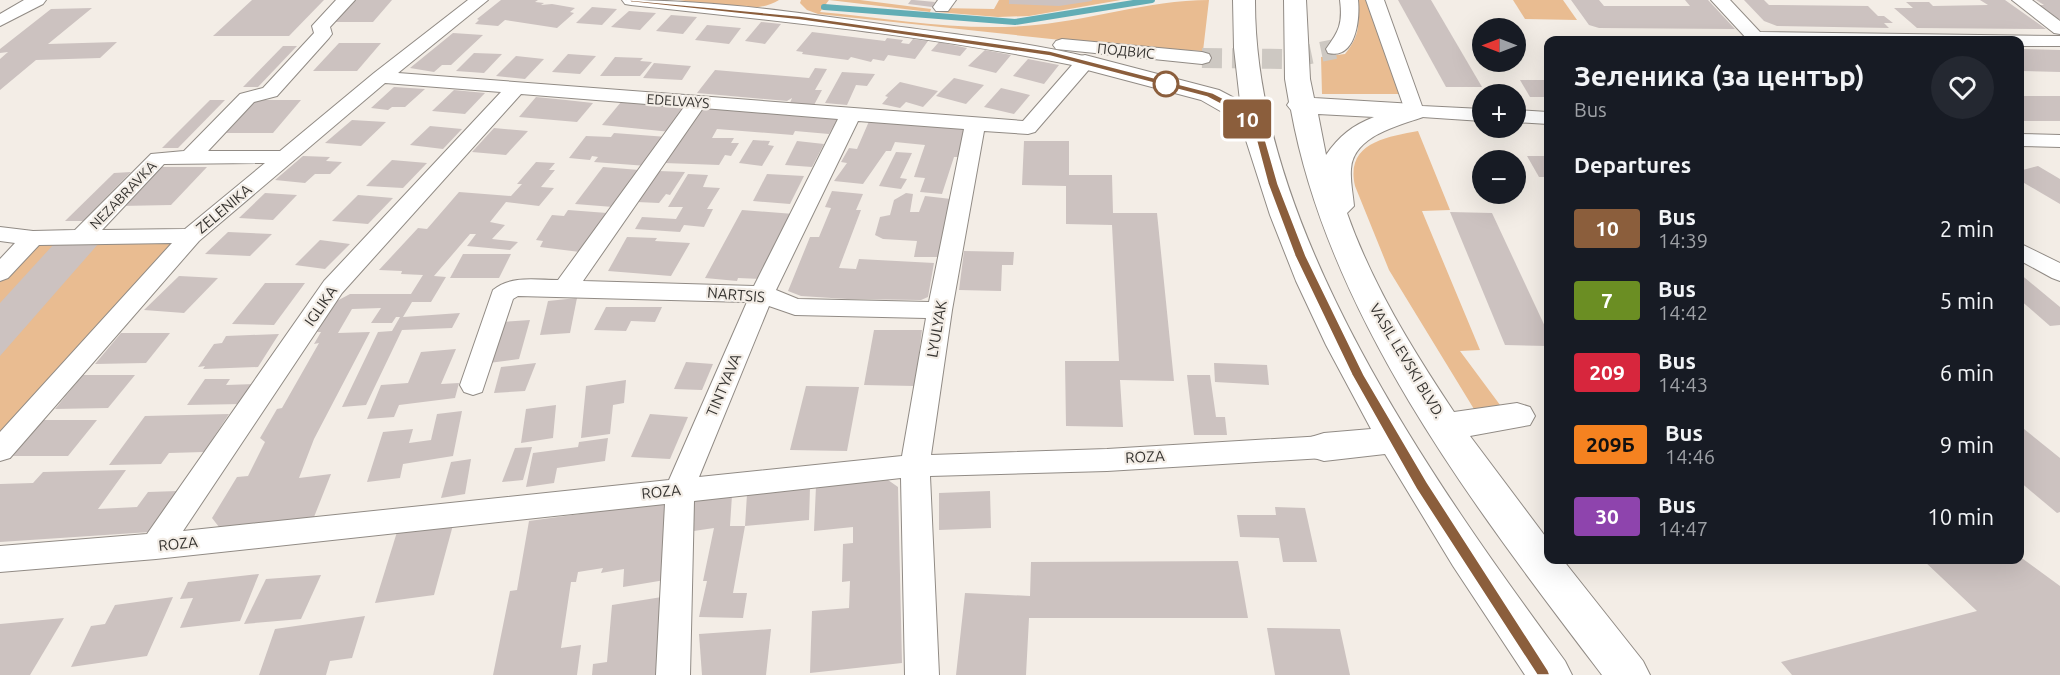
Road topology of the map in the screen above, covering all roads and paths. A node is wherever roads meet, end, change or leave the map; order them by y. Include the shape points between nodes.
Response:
1 (37, 0) edge
2 (346, 0) edge
3 (478, 0) edge
4 (631, 0) edge
5 (1245, 0) edge
6 (1295, 0) edge
7 (1349, 0) edge
8 (1375, 0) edge
9 (1720, 0) edge
10 (2021, 0) edge
11 (788, 10) edge
12 (0, 21) edge
13 (2060, 29) edge
14 (1754, 36) edge
15 (2024, 41) edge
16 (2060, 41) edge
17 (1335, 50) dead end
18 (1202, 58) tunnel mouth
19 (1085, 62) junction
20 (381, 77) junction
21 (515, 89) junction
22 (698, 102) junction
23 (1300, 105) junction
24 (1414, 112) junction
25 (851, 114) junction
26 (1472, 115) edge
27 (1526, 117) edge
28 (1544, 118) edge
29 (975, 123) junction
30 (1259, 135) junction
31 (2024, 140) edge
32 (2052, 141) edge
33 (2060, 154) edge
34 (190, 157) junction
35 (285, 157) junction
36 (0, 234) edge
37 (191, 236) junction
38 (81, 237) junction
39 (33, 238) junction
40 (1343, 240) junction
41 (2024, 253) edge
42 (0, 273) edge
43 (2060, 273) edge
44 (566, 287) junction
45 (762, 294) junction
46 (940, 310) junction
47 (473, 385) dead end
48 (1517, 416) dead end
49 (1445, 426) junction
50 (1394, 440) junction
51 (1324, 447) joint
52 (0, 450) edge
53 (915, 466) junction
54 (680, 489) junction
55 (156, 546) junction
56 (0, 559) edge
57 (1498, 603) junction
58 (673, 675) edge
59 (922, 675) edge
60 (1543, 675) edge
61 (1550, 675) edge
62 (1628, 675) edge

1 - 12 street
2 - 34 street via 321,26 323,34 270,92 247,98
3 - 20 street, ZELENIKA
4 - 11 street
5 - 30 highway via 1246,54
6 - 23 highway, VASIL LEVSKI BLVD. via 1293,48
7 - 17 street via 1347,35
8 - 24 street
9 - 14 street
10 - 13 street
11 - 18 street, ПОДВИС
11 - 19 street
15 - 16 street
19 - 29 street via 1028,128
19 - 30 highway via 1218,98 1244,115
20 - 21 street, EDELVAYS
20 - 35 street, ZELENIKA
21 - 22 street, EDELVAYS
21 - 55 street, IGLIKA via 333,287
22 - 25 street, EDELVAYS
22 - 44 street
23 - 24 highway
23 - 40 highway, VASIL LEVSKI BLVD.
24 - 26 street
24 - 40 highway via 1364,132 1346,146 1337,165
25 - 29 street, EDELVAYS
25 - 45 street, TINTYAVA
27 - 28 street
29 - 46 street, LYULYAK
30 - 50 highway via 1300,256
31 - 32 street
32 - 33 street
34 - 35 street, NEZABRAVKA
34 - 38 street, NEZABRAVKA via 158,158
35 - 37 street, ZELENIKA
36 - 39 street
37 - 38 street
37 - 52 street, ZELENIKA
38 - 39 street
39 - 42 street
40 - 49 highway, VASIL LEVSKI BLVD. via 1392,340
41 - 43 street
44 - 45 street, NARTSIS
44 - 47 street, NARTSIS via 520,287 502,296
45 - 46 street, NARTSIS via 795,307
45 - 54 street, TINTYAVA
46 - 53 street, LYULYAK
48 - 49 highway
49 - 62 highway, VASIL LEVSKI BLVD. via 1510,521
50 - 51 highway
50 - 57 highway
51 - 53 street, ROZA
53 - 54 street, ROZA
53 - 59 street, LYULYAK
54 - 55 street, ROZA
54 - 58 street, TINTYAVA
55 - 56 street, ROZA
57 - 60 highway
57 - 61 highway

